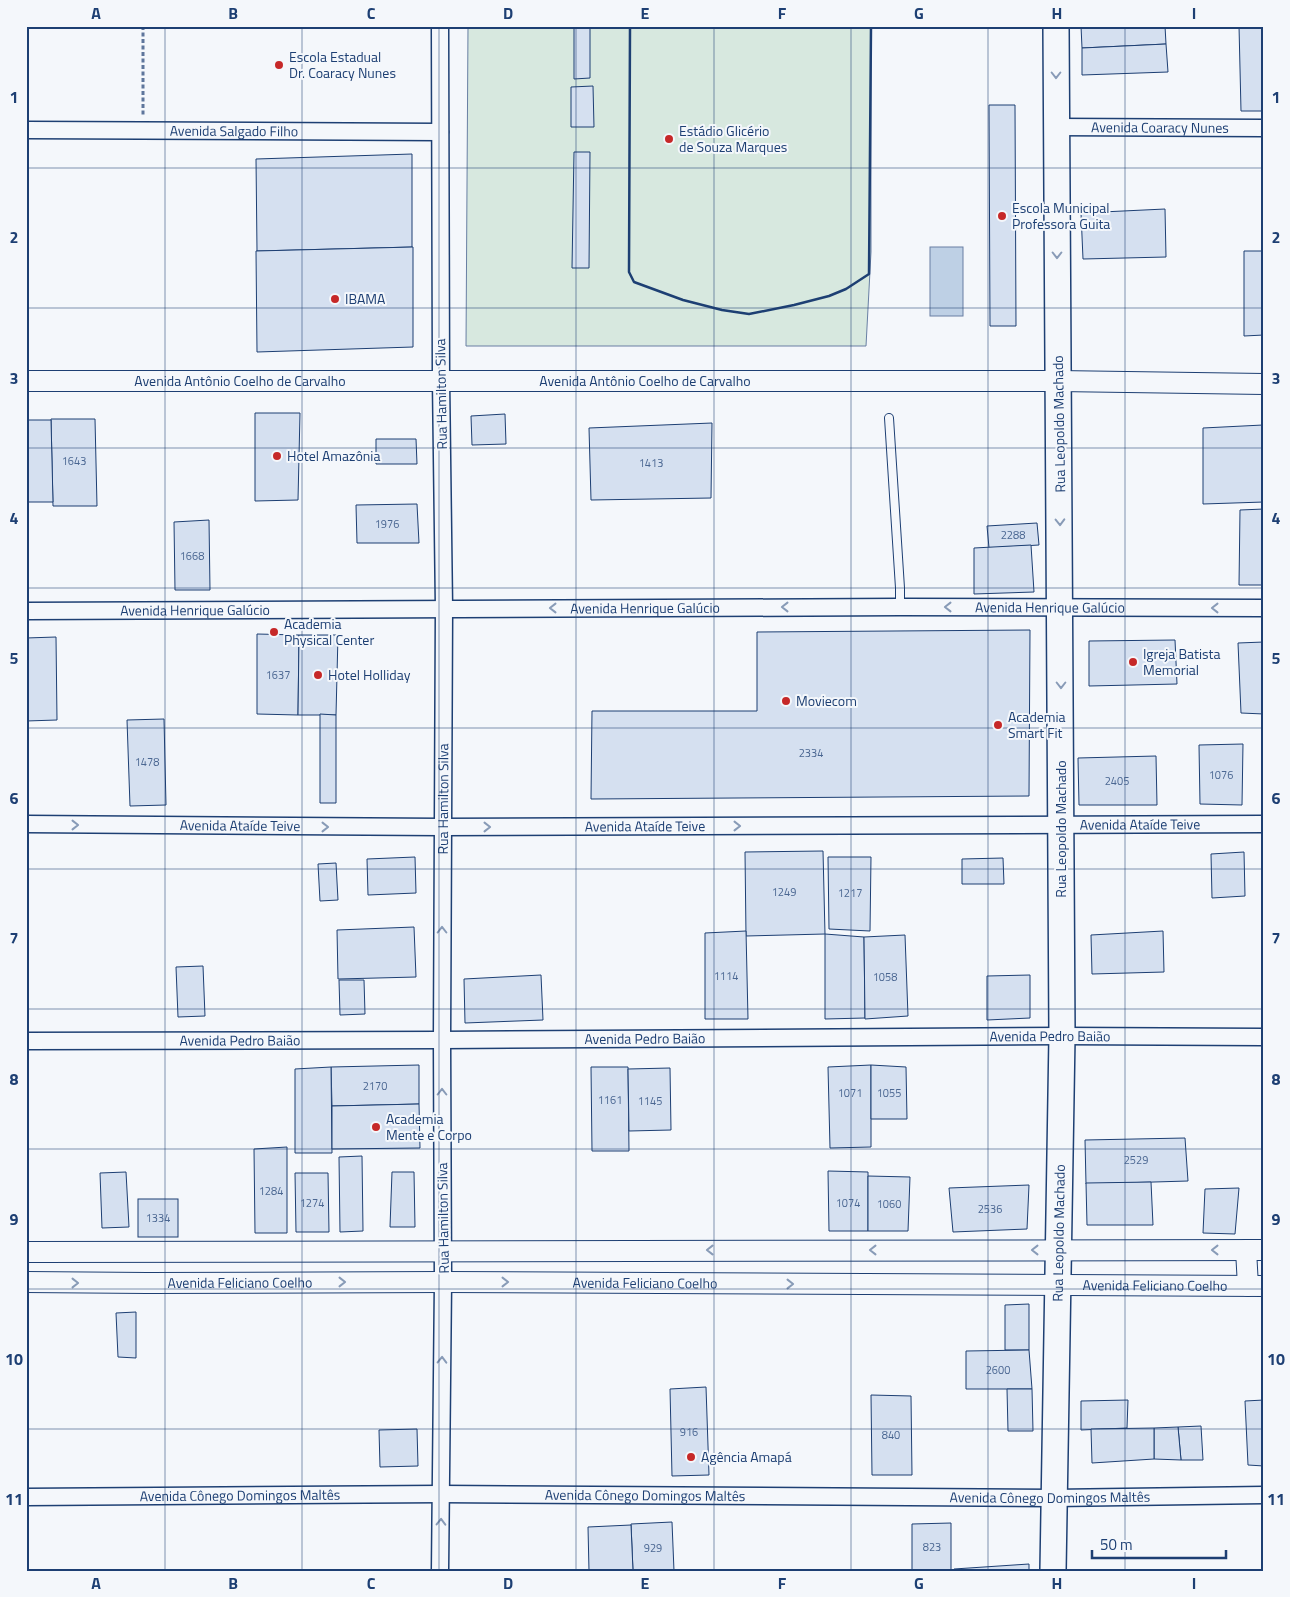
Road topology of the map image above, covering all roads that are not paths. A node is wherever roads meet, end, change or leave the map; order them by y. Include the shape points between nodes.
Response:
1 (440, 26) edge
2 (1056, 26) edge
3 (1056, 127) junction
4 (1264, 128) edge
5 (26, 130) edge
6 (440, 132) junction
7 (441, 380) junction
8 (26, 381) edge
9 (1058, 381) junction
10 (1264, 384) edge
11 (889, 418) dead end
12 (900, 607) junction
13 (1060, 607) junction
14 (444, 608) junction
15 (1264, 608) edge
16 (26, 611) edge
17 (26, 824) edge
18 (1061, 824) junction
19 (1264, 824) edge
20 (442, 827) junction
21 (1062, 1036) junction
22 (1264, 1037) edge
23 (442, 1040) junction
24 (26, 1041) edge
25 (753, 1250) junction
26 (1058, 1250) junction
27 (1255, 1250) edge
28 (442, 1251) junction
29 (26, 1252) edge
30 (147, 1252) junction
31 (26, 1282) edge
32 (443, 1282) junction
33 (147, 1283) junction
34 (753, 1283) junction
35 (1058, 1285) junction
36 (1256, 1286) edge
37 (441, 1494) junction
38 (1264, 1495) edge
39 (26, 1497) edge
40 (1054, 1498) junction
41 (440, 1571) edge
42 (1053, 1571) edge

1 - 6 street, Rua Hamilton Silva
2 -> 3 main road, Rua Leopoldo Machado
3 - 4 street, Avenida Coaracy Nunes
3 -> 9 main road, Rua Leopoldo Machado
5 - 6 street, Avenida Salgado Filho
6 - 7 street, Rua Hamilton Silva
7 - 8 street, Avenida Antônio Coelho de Carvalho
7 - 9 street, Avenida Antônio Coelho de Carvalho
7 - 14 street, Rua Hamilton Silva
9 - 10 street, Avenida Antônio Coelho de Carvalho
9 -> 13 main road, Rua Leopoldo Machado
11 - 12 lane
13 -> 12 street, Avenida Henrique Galúcio
12 -> 14 street, Avenida Henrique Galúcio
15 -> 13 street, Avenida Henrique Galúcio
13 -> 18 main road, Rua Leopoldo Machado
14 - 16 street, Avenida Henrique Galúcio
14 - 20 street, Rua Hamilton Silva
17 -> 20 street, Avenida Ataíde Teive
18 - 19 street, Avenida Ataíde Teive
20 -> 18 street, Avenida Ataíde Teive
18 - 21 main road, Rua Leopoldo Machado
23 -> 20 street, Rua Hamilton Silva
21 - 22 street, Avenida Pedro Baião
21 - 23 street, Avenida Pedro Baião
21 - 26 main road, Rua Leopoldo Machado
23 - 24 street, Avenida Pedro Baião
28 -> 23 street, Rua Hamilton Silva
26 -> 25 street
25 -> 28 street
25 - 34 street
27 -> 26 street
26 - 35 main road, Rua Leopoldo Machado
27 - 36 street
28 - 30 street
28 - 32 street, Rua Hamilton Silva
29 - 30 street
30 - 33 street
31 -> 33 street, Avenida Feliciano Coelho
33 -> 32 street, Avenida Feliciano Coelho
32 -> 34 street, Avenida Feliciano Coelho
37 -> 32 street, Rua Hamilton Silva
34 -> 35 street, Avenida Feliciano Coelho
35 - 36 street, Avenida Feliciano Coelho
35 - 40 main road, Rua Leopoldo Machado
37 - 39 street, Avenida Cônego Domingos Maltês
37 - 40 street, Avenida Cônego Domingos Maltês
41 -> 37 street, Rua Hamilton Silva
38 - 40 street, Avenida Cônego Domingos Maltês
40 - 42 main road, Rua Leopoldo Machado

